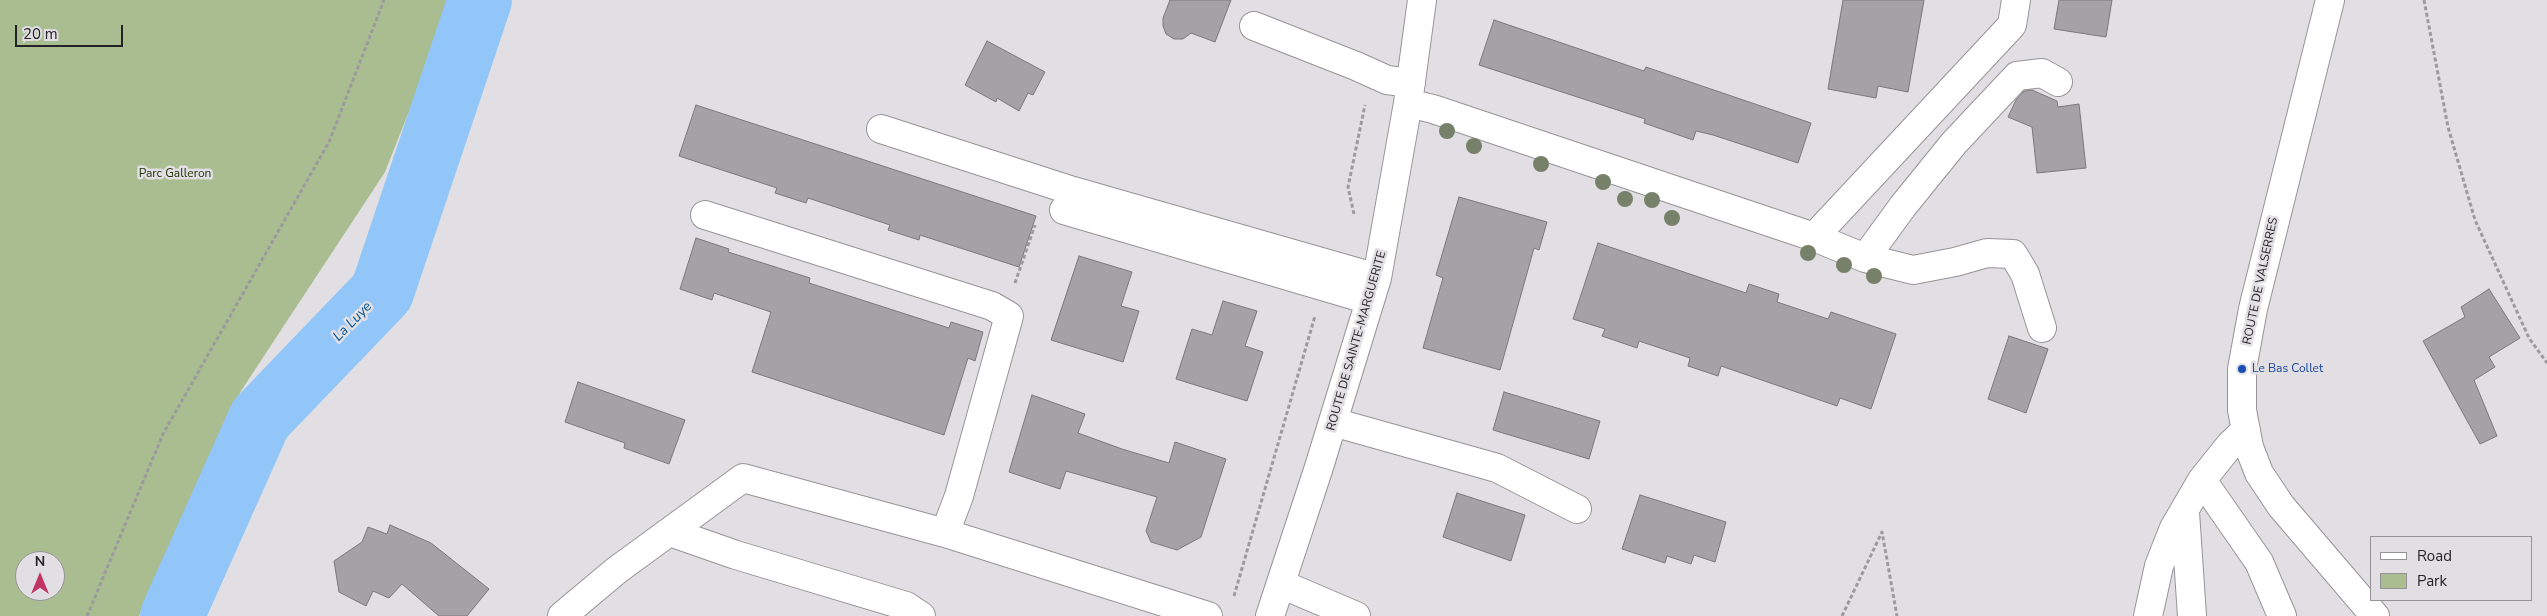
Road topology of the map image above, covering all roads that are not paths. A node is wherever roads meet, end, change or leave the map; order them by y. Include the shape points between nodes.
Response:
1 (1422, 0) edge
2 (2016, 0) edge
3 (2330, 0) edge
4 (1254, 26) dead end
5 (2058, 82) dead end
6 (1410, 93) junction
7 (881, 129) dead end
8 (1064, 210) road end
9 (705, 215) dead end
10 (1814, 237) junction
11 (1865, 258) junction
12 (1338, 280) junction
13 (1374, 289) junction
14 (2042, 328) dead end
15 (1333, 422) junction
16 (2246, 430) junction
17 (2202, 480) junction
18 (1577, 509) dead end
19 (2185, 511) junction
20 (670, 532) junction
21 (945, 533) junction
22 (1281, 584) junction
23 (562, 616) edge
24 (921, 616) edge
25 (1208, 616) edge
26 (1270, 616) edge
27 (1356, 616) edge
28 (2148, 616) edge
29 (2192, 616) edge
30 (2282, 616) edge
31 (2375, 616) edge

1 - 6 street, ROUTE DE SAINTE-MARGUERITE
2 - 10 street via 2012,25
3 - 16 street, ROUTE DE VALSERRES via 2253,308 2242,369 2242,410
4 - 6 street via 1356,66
5 - 11 street via 2042,73 2017,76 1948,150
6 - 10 street via 1433,109
6 - 13 street, ROUTE DE SAINTE-MARGUERITE
7 - 12 street
8 - 12 street
9 - 21 street via 992,306 1009,316 959,496
10 - 11 street
11 - 14 street via 1914,270 1987,253 2013,254 2025,274
12 - 13 street
13 - 15 street, ROUTE DE SAINTE-MARGUERITE
15 - 18 street via 1497,468
15 - 22 street, ROUTE DE SAINTE-MARGUERITE
16 - 17 street
16 - 31 street, ROUTE DE VALSERRES via 2259,473 2281,506
17 - 19 street
17 - 30 street via 2258,562
19 - 28 street via 2174,528 2159,566
19 - 29 street
20 - 21 street via 743,478
20 - 23 street via 617,570
20 - 24 street via 906,606
21 - 25 street
22 - 26 street, ROUTE DE SAINTE-MARGUERITE
22 - 27 street

